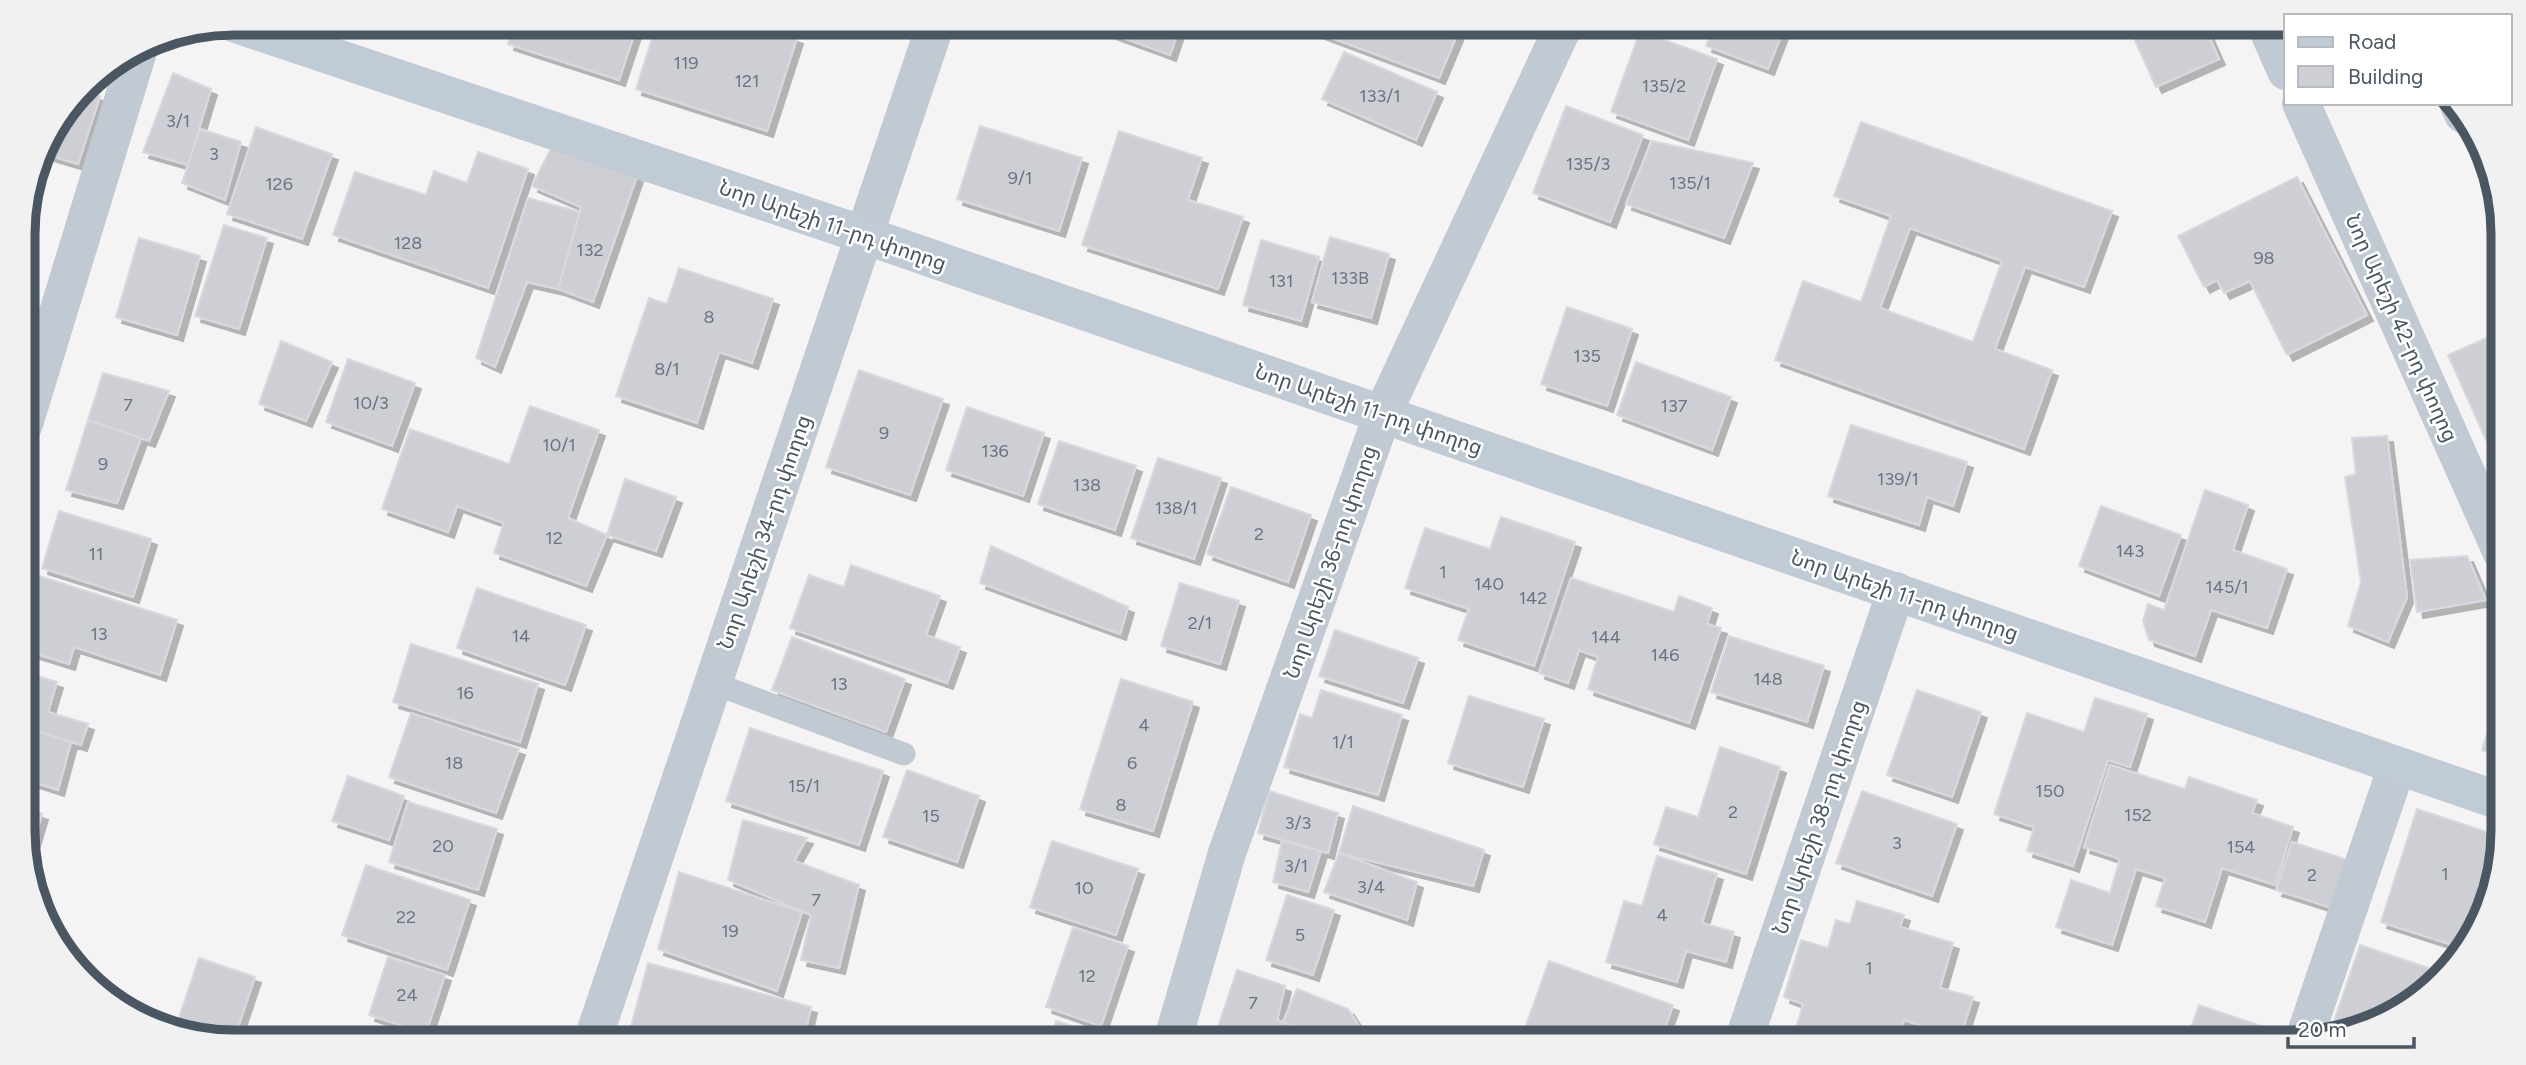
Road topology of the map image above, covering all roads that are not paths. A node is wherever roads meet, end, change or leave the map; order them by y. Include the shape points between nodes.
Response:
1 (269, 35) edge
2 (932, 35) edge
3 (1559, 35) edge
4 (2270, 35) edge
5 (133, 63) edge
6 (2284, 66) edge
7 (2302, 105) edge
8 (864, 235) junction
9 (35, 388) edge
10 (1382, 413) junction
11 (2491, 528) edge
12 (1896, 591) junction
13 (713, 683) junction
14 (904, 754) dead end
15 (2397, 766) junction
16 (2491, 798) edge
17 (596, 1030) edge
18 (1175, 1030) edge
19 (1746, 1030) edge
20 (2307, 1030) edge

1 - 8 street, Նոր Արեշի 11-րդ փողոց
2 - 8 street, Նոր Արեշի 34-րդ փողոց
3 - 10 street, Նոր Արեշի 36-րդ փողոց
4 - 6 street
5 - 9 street
7 - 11 street, Նոր Արեշի 42-րդ փողոց
8 - 10 street, Նոր Արեշի 11-րդ փողոց
8 - 13 street, Նոր Արեշի 34-րդ փողոց
10 - 12 street, Նոր Արեշի 11-րդ փողոց
10 - 18 street, Նոր Արեշի 36-րդ փողոց via 1227,853
12 - 15 street, Նոր Արեշի 11-րդ փողոց
12 - 19 street, Նոր Արեշի 38-րդ փողոց
13 - 14 lane
13 - 17 street, Նոր Արեշի 34-րդ փողոց
15 - 16 street, Նոր Արեշի 11-րդ փողոց
15 - 20 street

